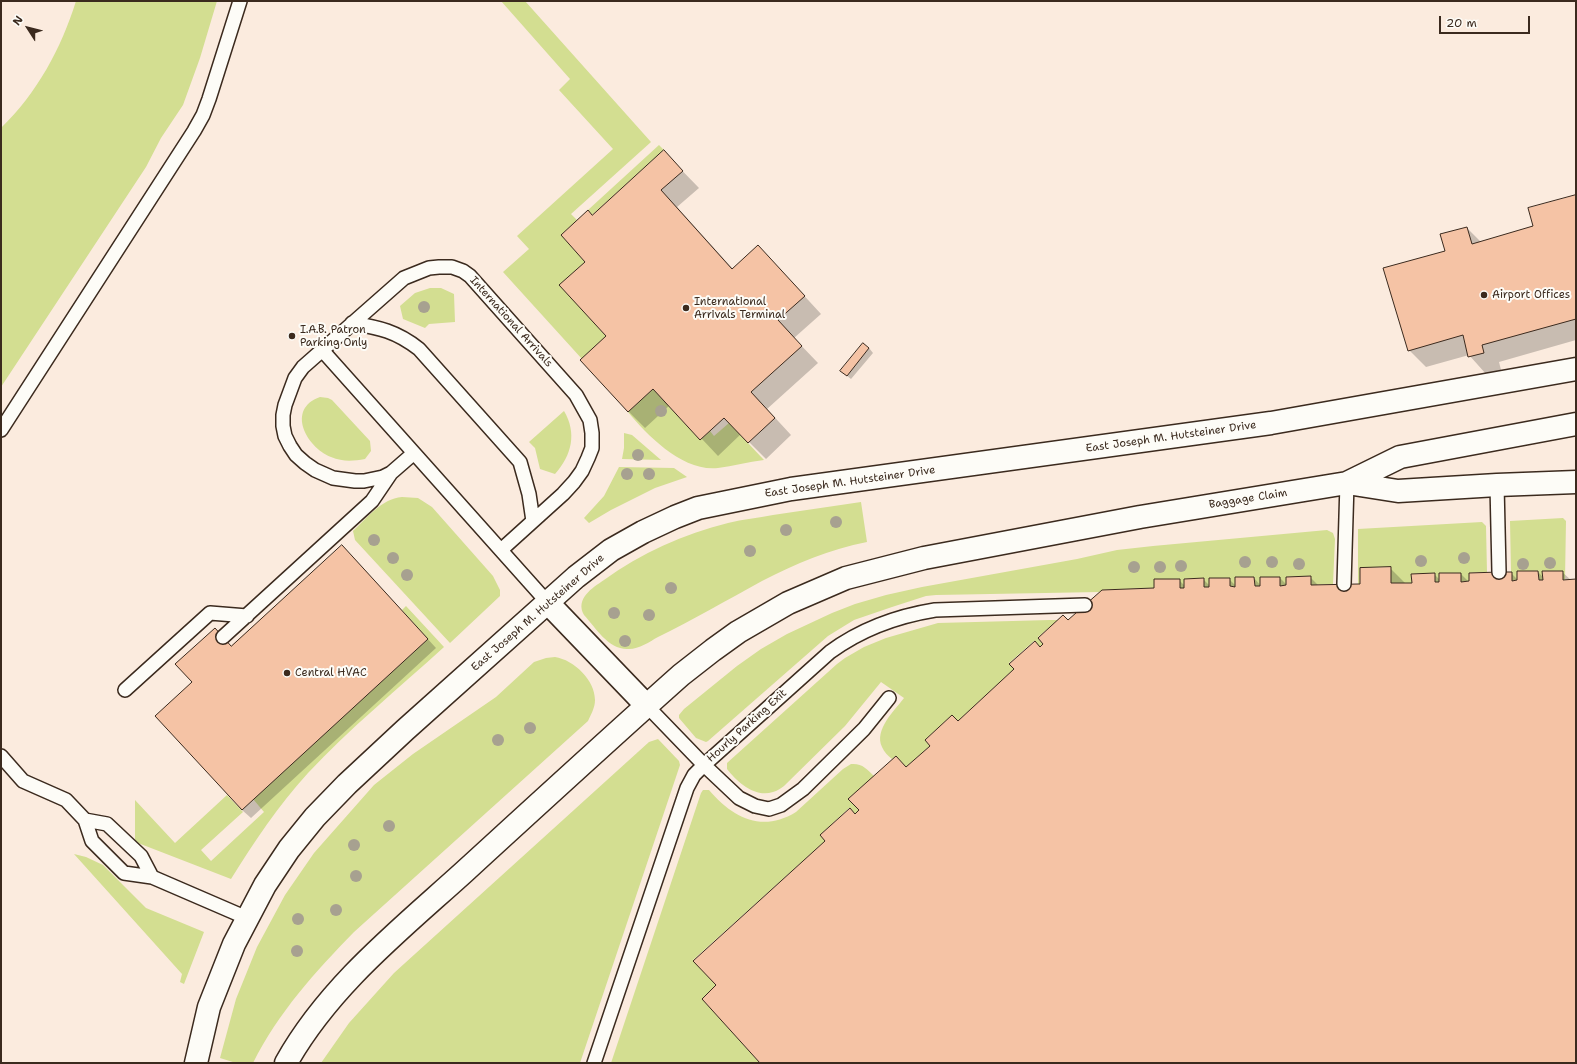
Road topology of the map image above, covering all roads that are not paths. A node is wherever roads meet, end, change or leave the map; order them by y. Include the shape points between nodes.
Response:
1 (240, 1) edge
2 (352, 323) junction
3 (322, 350) junction
4 (1576, 369) edge
5 (1576, 424) edge
6 (1, 430) edge
7 (414, 452) junction
8 (391, 473) junction
9 (1576, 482) edge
10 (1347, 483) junction
11 (1497, 485) junction
12 (533, 521) junction
13 (501, 550) junction
14 (1499, 572) dead end
15 (1344, 584) dead end
16 (548, 603) junction
17 (1086, 605) dead end
18 (247, 616) junction
19 (223, 637) dead end
20 (125, 690) dead end
21 (889, 698) dead end
22 (647, 706) junction
23 (1, 756) edge
24 (704, 765) junction
25 (85, 820) junction
26 (152, 877) junction
27 (247, 918) junction
28 (196, 1063) edge
29 (286, 1063) edge
30 (594, 1063) edge

1 - 6 lane via 203,115
2 - 3 lane, International Arrivals
2 - 12 lane via 395,333 419,349 520,462
2 - 12 lane, International Arrivals via 404,278 429,268 452,267 470,276 576,395 590,420 592,448 582,471 563,494
3 - 7 lane
3 - 8 lane, International Arrivals via 295,378 285,405 283,421 285,436 290,446 305,463 333,478 364,481
4 - 16 street, East Joseph M. Hutsteiner Drive via 1272,423 791,489 704,506 643,532 611,550
5 - 10 street via 1400,457
7 - 8 lane
7 - 13 lane
8 - 18 lane via 372,501
9 - 11 street, Baggage Claim
10 - 11 street, Baggage Claim via 1398,491
10 - 15 lane
10 - 22 street, Baggage Claim via 1140,517 924,558 846,578 788,603 761,618 712,650
11 - 14 lane
12 - 13 lane, International Arrivals
13 - 16 lane
16 - 22 street
16 - 27 street, East Joseph M. Hutsteiner Drive via 405,730 315,817 289,849
17 - 24 lane, Hourly Parking Exit via 935,610 919,612 872,628 830,652
18 - 19 lane
18 - 20 lane via 210,612
21 - 24 lane via 864,729 803,789 781,805 769,809 746,803
22 - 24 lane
22 - 29 street, Baggage Claim via 366,962 324,1008
23 - 25 lane via 23,781 66,800
24 - 30 lane, Hourly Parking Exit via 694,775 687,788
25 - 26 lane via 107,824 141,856
25 - 26 lane via 92,841 124,873
26 - 27 lane
27 - 28 street, East Joseph M. Hutsteiner Drive via 222,970 209,1007

